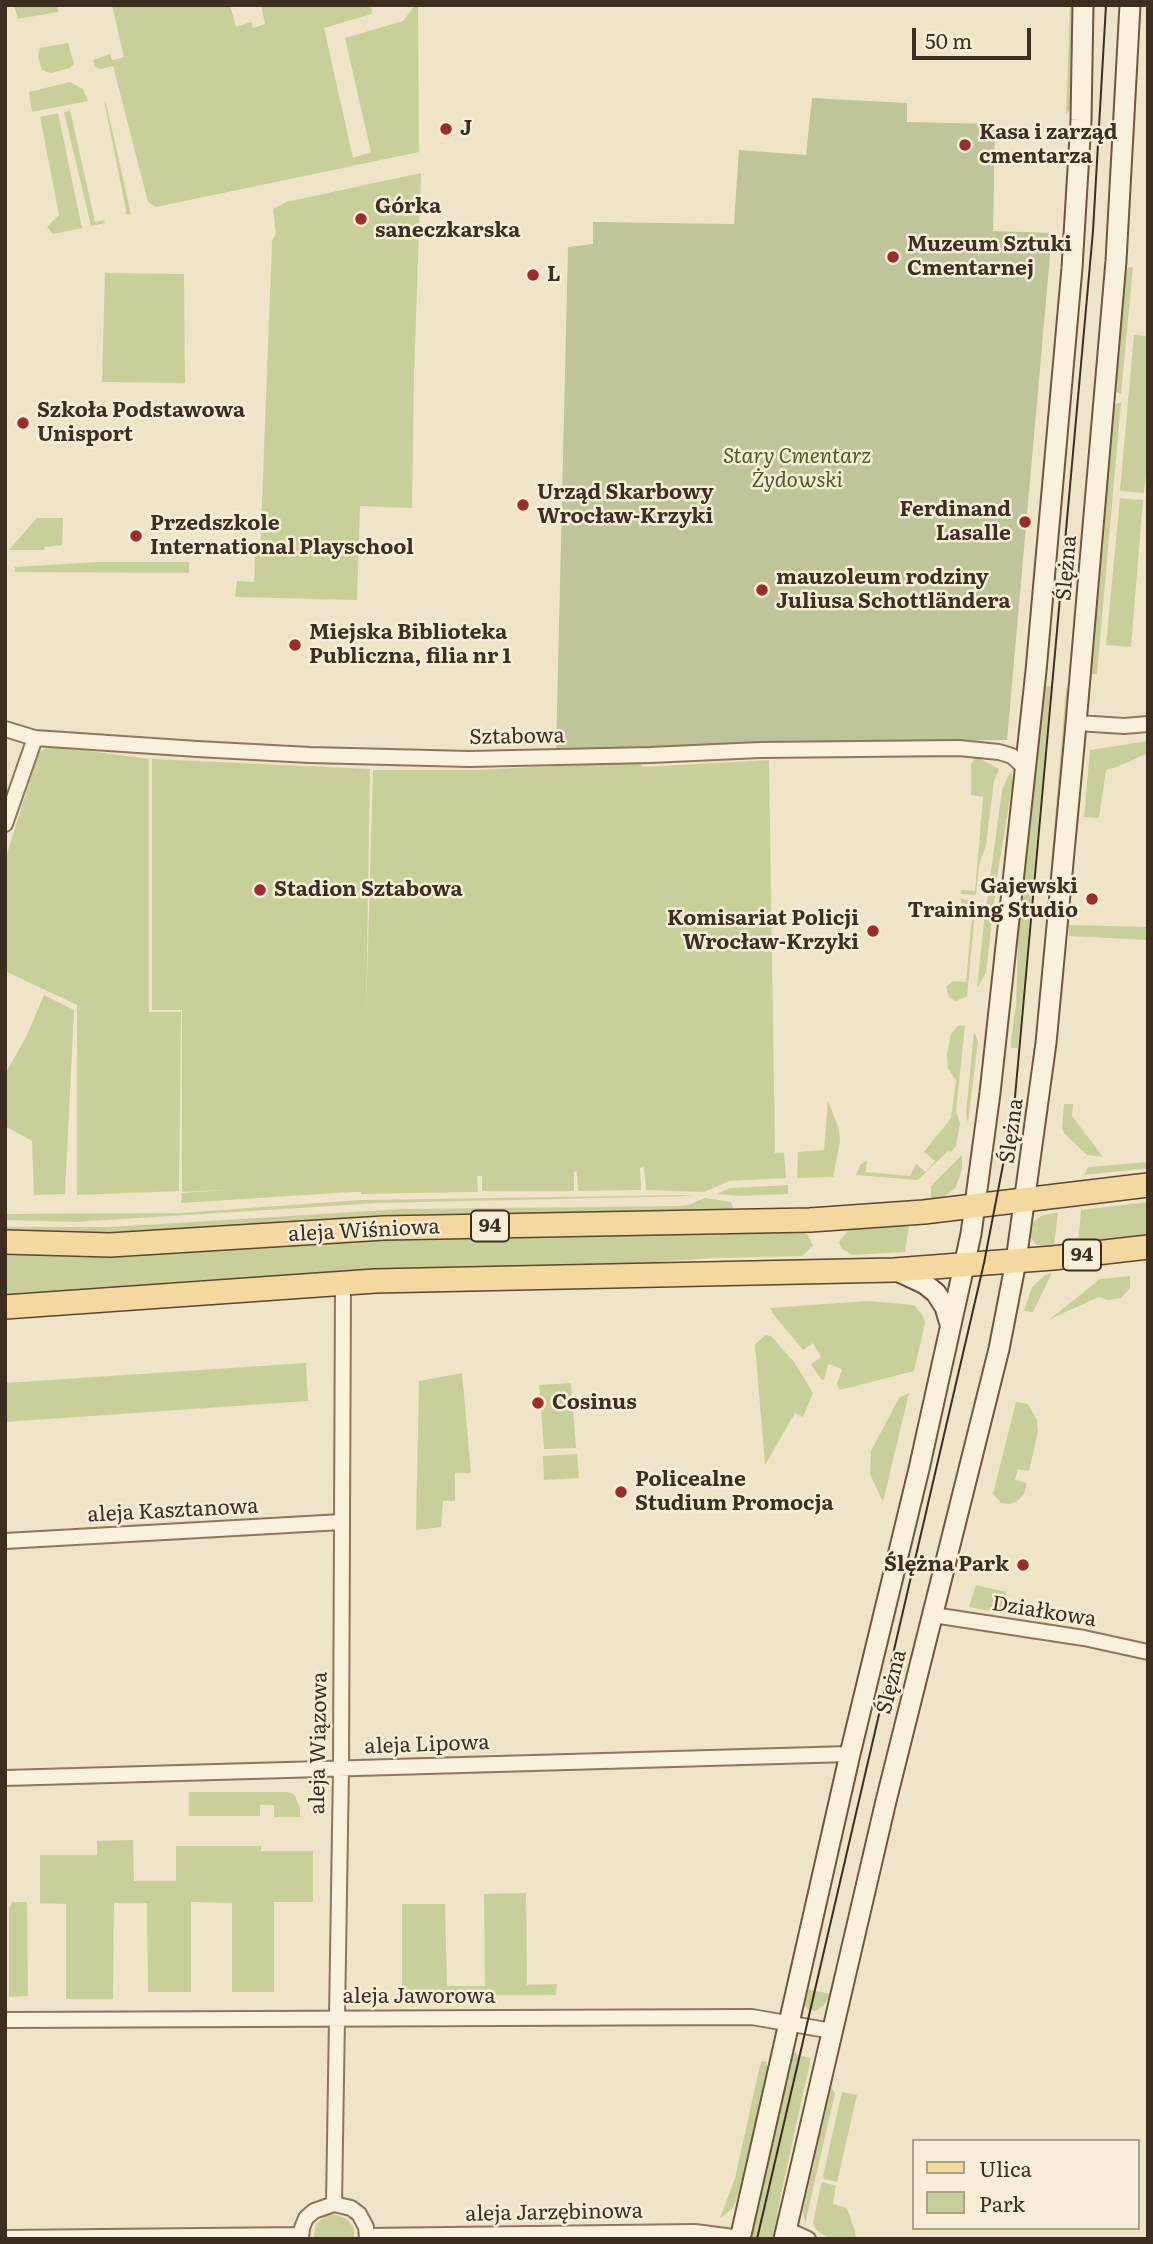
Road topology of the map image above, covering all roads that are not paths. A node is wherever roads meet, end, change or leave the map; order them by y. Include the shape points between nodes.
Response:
1 (1083, 5) edge
2 (1130, 5) edge
3 (1077, 723) junction
4 (1148, 724) edge
5 (5, 729) edge
6 (35, 738) junction
7 (1026, 769) junction
8 (5, 824) edge
9 (1148, 1185) edge
10 (1025, 1200) junction
11 (975, 1206) junction
12 (5, 1242) edge
13 (1148, 1247) edge
14 (1016, 1261) junction
15 (965, 1265) junction
16 (894, 1270) junction
17 (343, 1283) junction
18 (5, 1307) edge
19 (950, 1326) junction
20 (342, 1522) junction
21 (5, 1541) edge
22 (933, 1615) junction
23 (1148, 1652) edge
24 (850, 1754) junction
25 (341, 1768) junction
26 (5, 1778) edge
27 (335, 2018) junction
28 (5, 2020) edge
29 (788, 2025) junction
30 (832, 2031) junction
31 (334, 2204) junction
32 (785, 2234) edge
33 (301, 2237) edge
34 (367, 2237) edge
35 (5, 2238) edge
36 (740, 2238) edge
37 (808, 2239) edge

1 - 7 main road, Ślężna via 1072,268
2 - 3 main road, Ślężna via 1116,261
3 - 4 street
3 - 10 main road, Ślężna via 1049,1022
5 - 6 street, Sztabowa
6 - 7 street, Sztabowa via 476,760 959,748 1012,756
6 - 8 street
7 - 11 main road, Ślężna
9 - 10 main road, 94
10 - 11 main road, 94
10 - 14 main road, Ślężna
11 - 12 main road, aleja Wiśniowa / 94 via 765,1223 384,1228 110,1245
11 - 15 main road, Ślężna
13 - 14 main road, 94
14 - 15 main road, 94
14 - 22 main road, Ślężna via 999,1349
15 - 16 main road, 94
15 - 19 main road, Ślężna
16 - 17 main road, 94
16 - 19 main road via 936,1293
17 - 18 main road, 94
17 - 20 street, aleja Wiązowa
19 - 24 main road, Ślężna
20 - 21 street, aleja Kasztanowa
20 - 25 street, aleja Wiązowa
22 - 23 street, Działkowa
22 - 30 main road, Ślężna
24 - 25 street, aleja Lipowa
24 - 29 main road, Ślężna
25 - 26 street, aleja Lipowa
25 - 27 street, aleja Wiązowa
27 - 28 street, aleja Jaworowa
27 - 29 street, aleja Jaworowa via 752,2017
27 - 31 street, aleja Wiązowa
29 - 30 street, aleja Jaworowa
29 - 36 main road, Ślężna
30 - 32 main road, Ślężna
31 - 33 street via 306,2218
31 - 34 street via 359,2214
32 - 37 street
33 - 35 street
34 - 36 street, aleja Jarzębinowa via 695,2232

